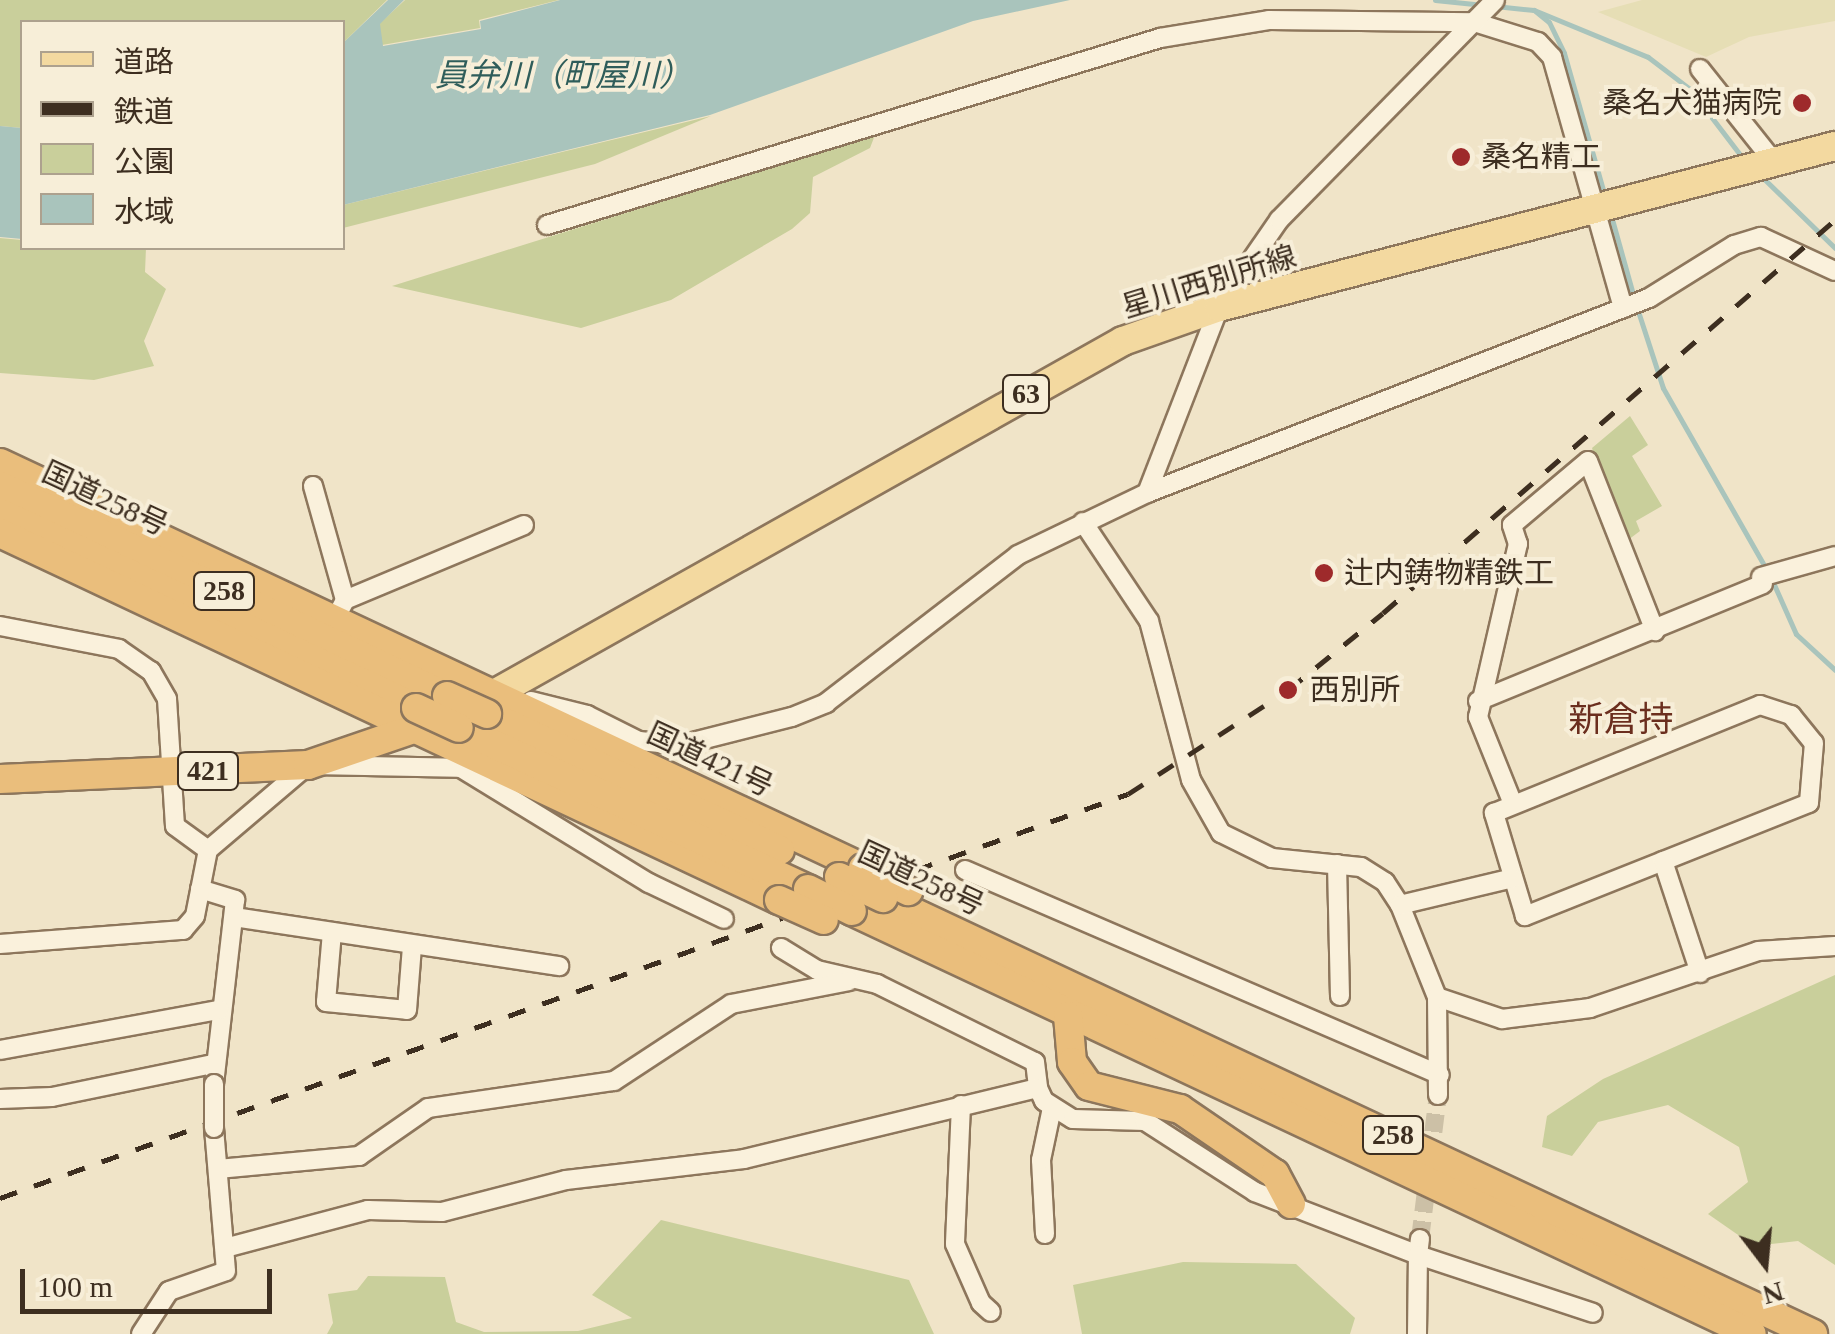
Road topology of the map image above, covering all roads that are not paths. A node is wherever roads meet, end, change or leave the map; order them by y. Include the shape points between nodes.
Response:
1 (1496, 0) edge
2 (1474, 22) junction
3 (1700, 69) dead end
4 (1835, 146) edge
5 (1774, 162) junction
6 (1606, 207) junction
7 (547, 225) dead end
8 (1835, 271) edge
9 (1218, 307) junction
10 (1624, 308) junction
11 (0, 463) edge
12 (0, 486) edge
13 (313, 486) dead end
14 (1147, 493) junction
15 (0, 514) edge
16 (1083, 522) junction
17 (524, 525) dead end
18 (0, 533) edge
19 (1835, 556) edge
20 (339, 610) junction
21 (0, 626) edge
22 (1655, 631) junction
23 (1478, 701) junction
24 (492, 703) junction
25 (414, 719) junction
26 (308, 765) junction
27 (168, 774) junction
28 (0, 779) edge
29 (1514, 804) junction
30 (208, 850) junction
31 (1663, 861) junction
32 (1336, 864) junction
33 (965, 870) dead end
34 (1513, 878) junction
35 (200, 889) junction
36 (1400, 906) junction
37 (234, 917) junction
38 (724, 919) dead end
39 (332, 932) junction
40 (0, 944) edge
41 (412, 946) junction
42 (1835, 946) edge
43 (781, 948) dead end
44 (952, 960) junction
45 (560, 966) dead end
46 (1700, 972) junction
47 (849, 981) junction
48 (1340, 996) dead end
49 (1437, 997) junction
50 (220, 1010) junction
51 (1068, 1016) junction
52 (0, 1050) edge
53 (213, 1064) junction
54 (1440, 1075) junction
55 (1038, 1088) junction
56 (1438, 1095) tunnel mouth
57 (0, 1100) edge
58 (961, 1105) junction
59 (1052, 1108) junction
60 (218, 1169) junction
61 (1291, 1204) junction
62 (1045, 1234) dead end
63 (1419, 1247) junction
64 (225, 1248) junction
65 (991, 1312) dead end
66 (1594, 1314) dead end
67 (141, 1334) edge
68 (1416, 1334) edge
69 (1752, 1334) edge
70 (1813, 1334) edge

1 - 2 street
2 - 6 street via 1538,42 1552,57
2 - 7 street via 1269,20 1160,38
2 - 9 street via 1279,220
3 - 5 street
4 - 5 main road, 星川西別所線 / 63
5 - 6 main road, 星川西別所線 / 63
6 - 9 main road, 星川西別所線 / 63
6 - 10 street
8 - 10 street via 1761,237 1734,244
9 - 14 street
9 - 24 main road, 星川西別所線 / 63 via 1123,341
10 - 14 street
11 - 20 highway
12 - 24 highway, 国道258号 / 258, bridge via 447,696
13 - 20 street
14 - 16 street
15 - 25 highway, 国道258号 / 258
16 - 24 street via 1018,555 826,703 792,718 681,745 653,742 587,715
16 - 32 street via 1149,621 1191,780 1208,815 1232,844 1250,851
17 - 20 street
18 - 25 highway
19 - 22 street via 1767,577
20 - 24 highway
21 - 27 street via 119,649 151,671 167,699
22 - 23 street
22 - 23 street via 1588,461 1512,525 1518,544
23 - 29 street via 1478,717
24 - 25 highway, 421
24 - 70 highway, 国道258号 / 258, bridge via 896,894 973,939
25 - 26 highway, 421
25 - 44 highway, bridge via 779,900
25 - 44 highway, 国道258号 / 258, bridge via 459,728
26 - 27 highway, 421
26 - 30 street
26 - 38 street via 462,768 649,883
27 - 28 highway, 421
27 - 30 street via 175,826
29 - 31 street via 1760,705 1791,715 1814,742 1809,803
29 - 34 street via 1494,813
30 - 35 street
31 - 34 street via 1525,916
31 - 46 street
32 - 36 street via 1372,872
32 - 48 street
33 - 54 street
34 - 36 street
35 - 37 street via 234,900
35 - 40 street via 195,916 183,930
36 - 49 street
37 - 39 street
37 - 50 street
39 - 41 street
39 - 41 street via 326,1002 407,1010
41 - 45 street
42 - 46 street via 1790,945
43 - 47 street
44 - 51 highway, 国道258号 / 258
46 - 49 street via 1590,1008 1502,1019
47 - 55 street via 877,984 1034,1062
47 - 60 street via 731,1004 614,1080 428,1108 359,1156
49 - 54 street
50 - 52 street
50 - 53 street
51 - 61 highway via 1072,1062 1089,1086 1180,1109 1275,1174
51 - 69 highway, 国道258号 / 258
53 - 57 street
53 - 60 street, bridge
54 - 56 street
55 - 58 street
55 - 59 street
58 - 64 street via 744,1159 566,1180 442,1212 368,1210
58 - 65 street via 955,1244 981,1304
59 - 61 street via 1073,1119 1145,1121 1255,1192
59 - 62 street via 1041,1160
60 - 64 street
61 - 63 street
63 - 66 street
63 - 68 street
64 - 67 street via 226,1271 169,1291

